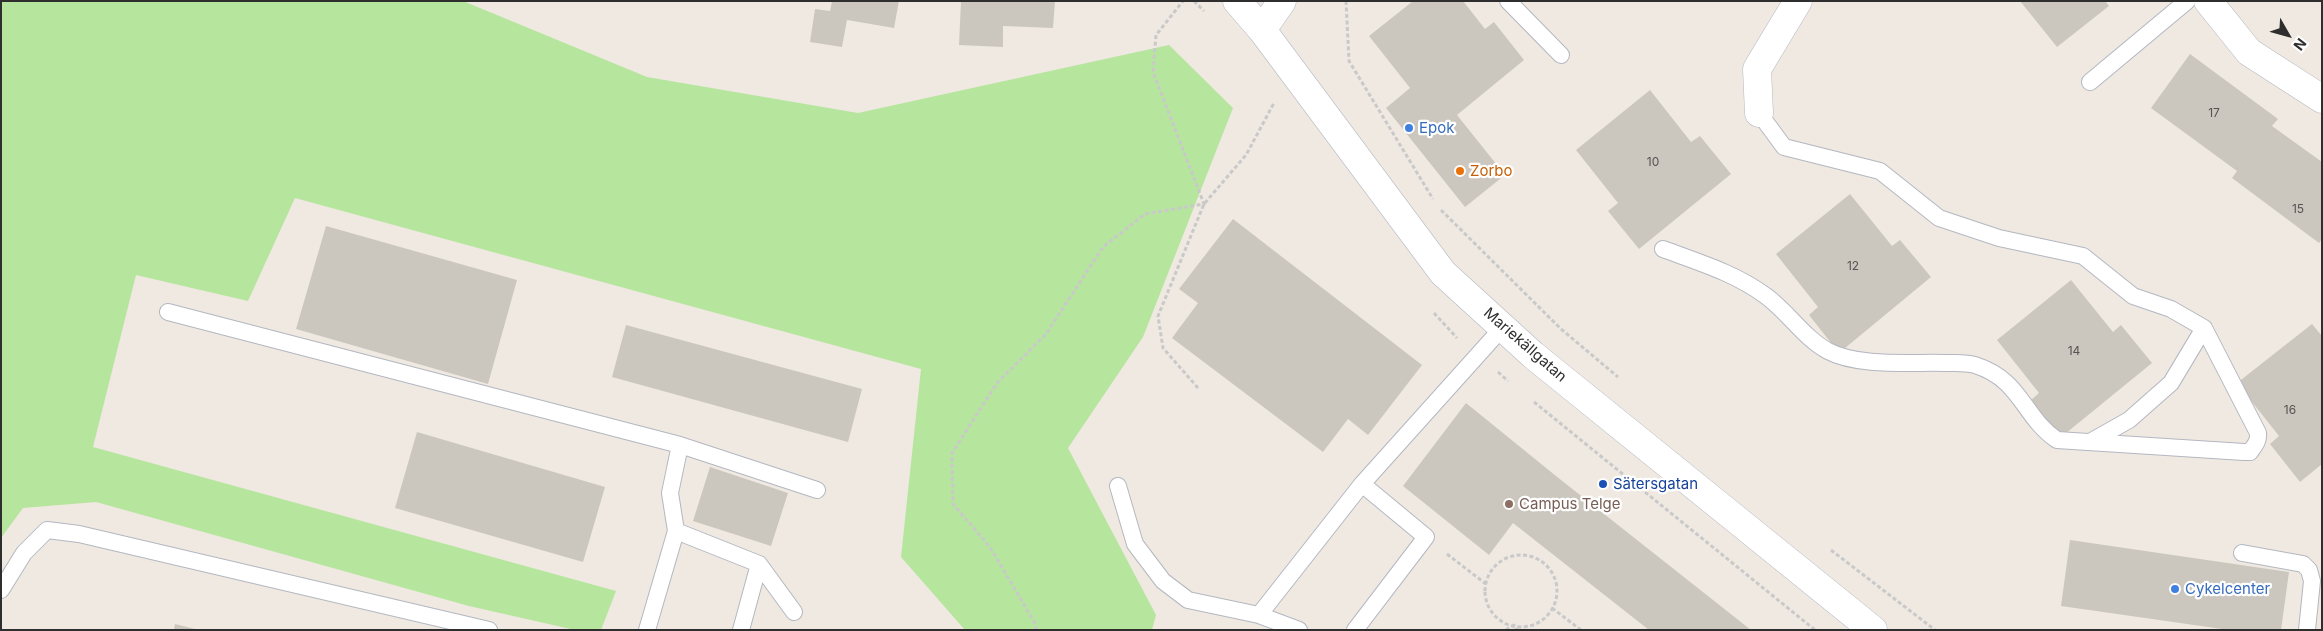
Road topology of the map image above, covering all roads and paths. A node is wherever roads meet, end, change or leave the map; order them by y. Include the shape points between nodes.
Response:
1 (1183, 1) edge
2 (1237, 1) edge
3 (1282, 1) edge
4 (1346, 1) edge
5 (1508, 1) edge
6 (1798, 1) edge
7 (2187, 1) edge
8 (2208, 1) edge
9 (1262, 30) junction
10 (1561, 55) dead end
11 (2090, 82) dead end
12 (1277, 98) dead end
13 (2322, 99) edge
14 (1759, 113) joint
15 (1204, 204) junction
16 (1663, 248) dead end
17 (168, 312) dead end
18 (1503, 327) junction
19 (2204, 328) junction
20 (1622, 381) dead end
21 (1198, 388) dead end
22 (2090, 442) junction
23 (680, 445) junction
24 (1362, 484) junction
25 (1118, 486) dead end
26 (817, 490) dead end
27 (676, 531) junction
28 (1426, 537) junction
29 (1826, 546) dead end
30 (2242, 553) dead end
31 (759, 564) junction
32 (1486, 584) junction
33 (1, 590) edge
34 (1552, 608) junction
35 (794, 612) dead end
36 (1259, 615) junction
37 (1514, 625) junction
38 (489, 630) edge
39 (647, 630) edge
40 (741, 630) edge
41 (1036, 630) edge
42 (1299, 630) edge
43 (1355, 630) edge
44 (1506, 630) edge
45 (1517, 630) edge
46 (1581, 630) edge
47 (1873, 630) edge
48 (1935, 630) edge
49 (2307, 630) edge

1 - 15 path via 1156,35 1153,72
2 - 9 street, Mariekällgatan
3 - 9 street
4 - 20 path via 1349,60 1437,207 1561,329
5 - 10 lane
6 - 14 street via 1757,69
7 - 11 lane
8 - 13 street via 2249,52
9 - 18 street, Mariekällgatan via 1443,273
12 - 15 path via 1246,156
14 - 19 lane via 1784,147 1880,171 1939,218 1999,238 2083,256 2133,296 2171,309
15 - 21 path via 1158,316 1163,348
15 - 41 path via 1145,214 1104,247 1046,334 997,383 952,453 954,504 990,547
16 - 22 lane via 1739,278 1767,297 1800,330 1828,351 1869,360 1973,364 1994,373 2012,387 2045,432 2057,440
17 - 23 lane
18 - 24 lane
18 - 47 street, Mariekällgatan via 1533,355
19 - 22 lane via 2171,383 2130,420
19 - 22 lane via 2258,433 2250,452
23 - 26 lane
23 - 27 lane via 670,493
24 - 28 lane
24 - 36 lane
25 - 36 lane via 1135,544 1163,581 1188,600
27 - 31 lane
27 - 39 lane
28 - 32 path
28 - 43 lane
29 - 48 path
30 - 49 lane via 2302,564 2309,570 2312,581
31 - 35 lane
31 - 40 lane
32 - 34 path via 1495,566 1506,558 1532,556 1546,564 1553,574 1557,590
32 - 37 path via 1488,605 1496,617
33 - 38 lane via 24,553 48,530 79,534
34 - 37 path via 1536,624
34 - 46 path
36 - 42 lane
37 - 44 path
37 - 45 path

